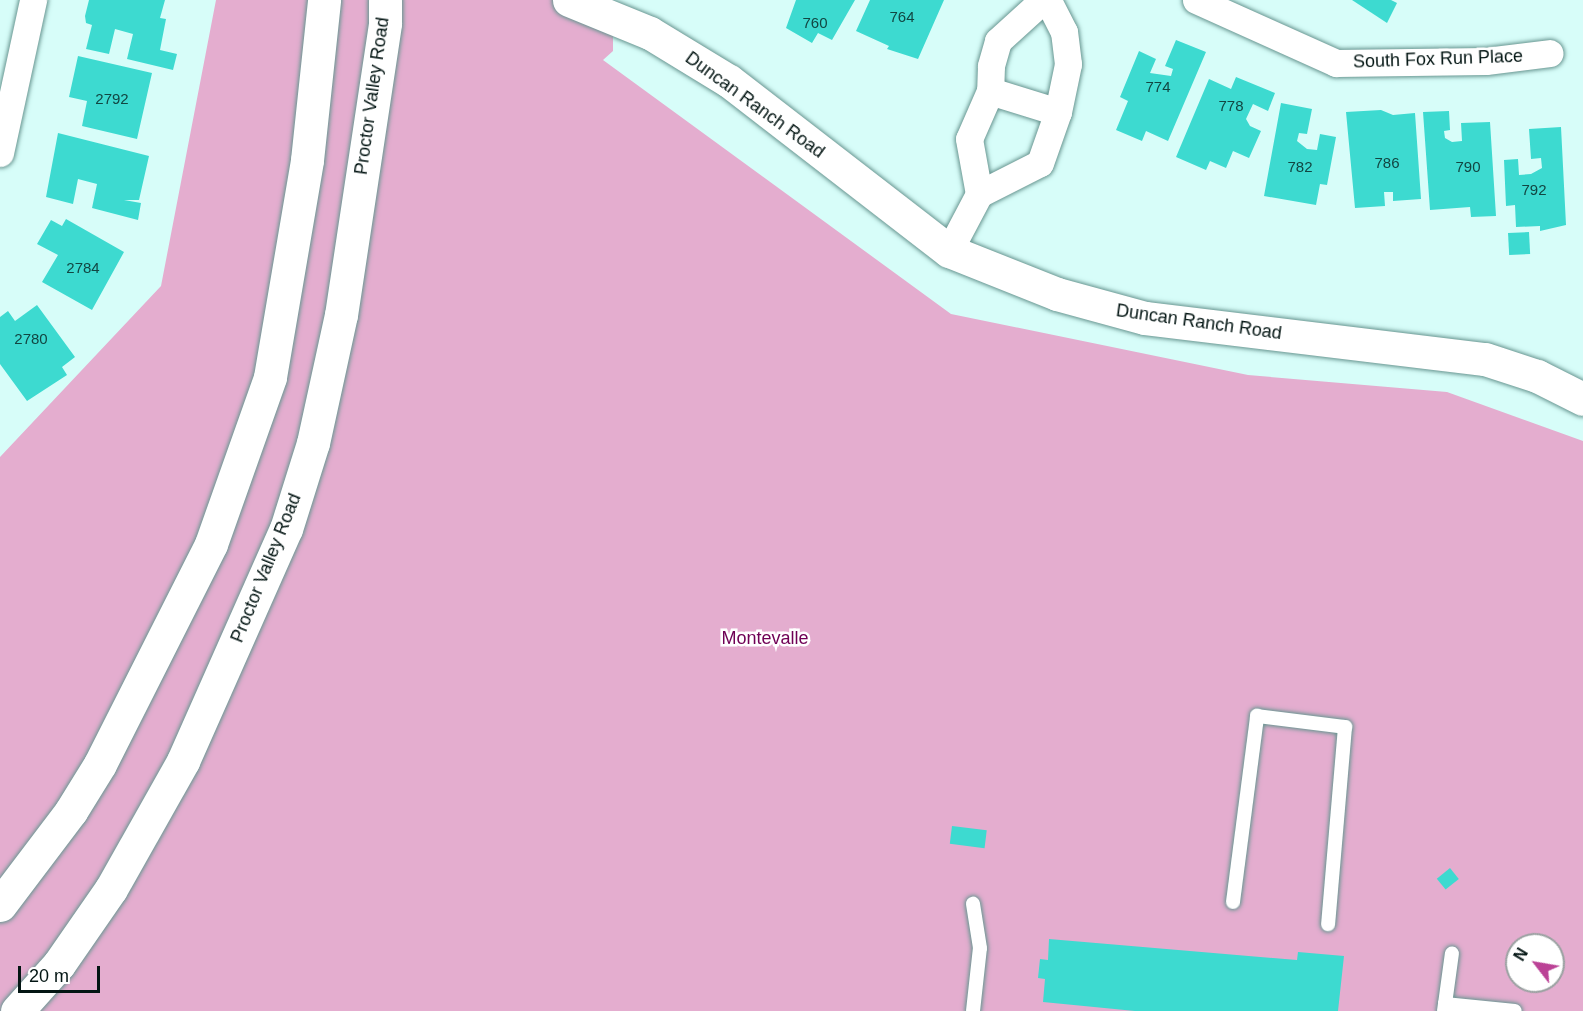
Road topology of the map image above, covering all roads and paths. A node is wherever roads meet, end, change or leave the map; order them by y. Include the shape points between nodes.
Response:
1 (33, 0) edge
2 (324, 0) edge
3 (385, 0) edge
4 (569, 0) edge
5 (1043, 0) edge
6 (1047, 0) edge
7 (1196, 0) edge
8 (1550, 53) dead end
9 (990, 92) junction
10 (1058, 112) junction
11 (0, 153) edge
12 (979, 194) junction
13 (949, 251) junction
14 (1583, 399) edge
15 (1233, 902) dead end
16 (973, 904) dead end
17 (0, 905) edge
18 (1329, 924) dead end
19 (1452, 953) dead end
20 (1444, 1008) edge
21 (16, 1011) edge
22 (973, 1011) edge
23 (1515, 1011) edge

1 - 11 street
2 - 17 street via 307,160 270,377 211,544 100,764
3 - 21 street, Proctor Valley Road via 385,24 341,315 313,442 286,529 183,761 111,889 58,964
4 - 13 street, Duncan Ranch Road via 650,33 713,70
5 - 9 street via 998,41 991,66
6 - 10 street via 1064,32 1068,64
7 - 8 street, South Fox Run Place via 1336,63 1486,61
9 - 10 street
9 - 12 street via 969,139
10 - 12 street via 1040,163
12 - 13 street
13 - 14 street, Duncan Ranch Road via 1107,310 1184,323 1456,354 1521,370
15 - 18 lane via 1257,716 1345,727
16 - 22 lane via 980,948
19 - 20 lane
20 - 23 lane

